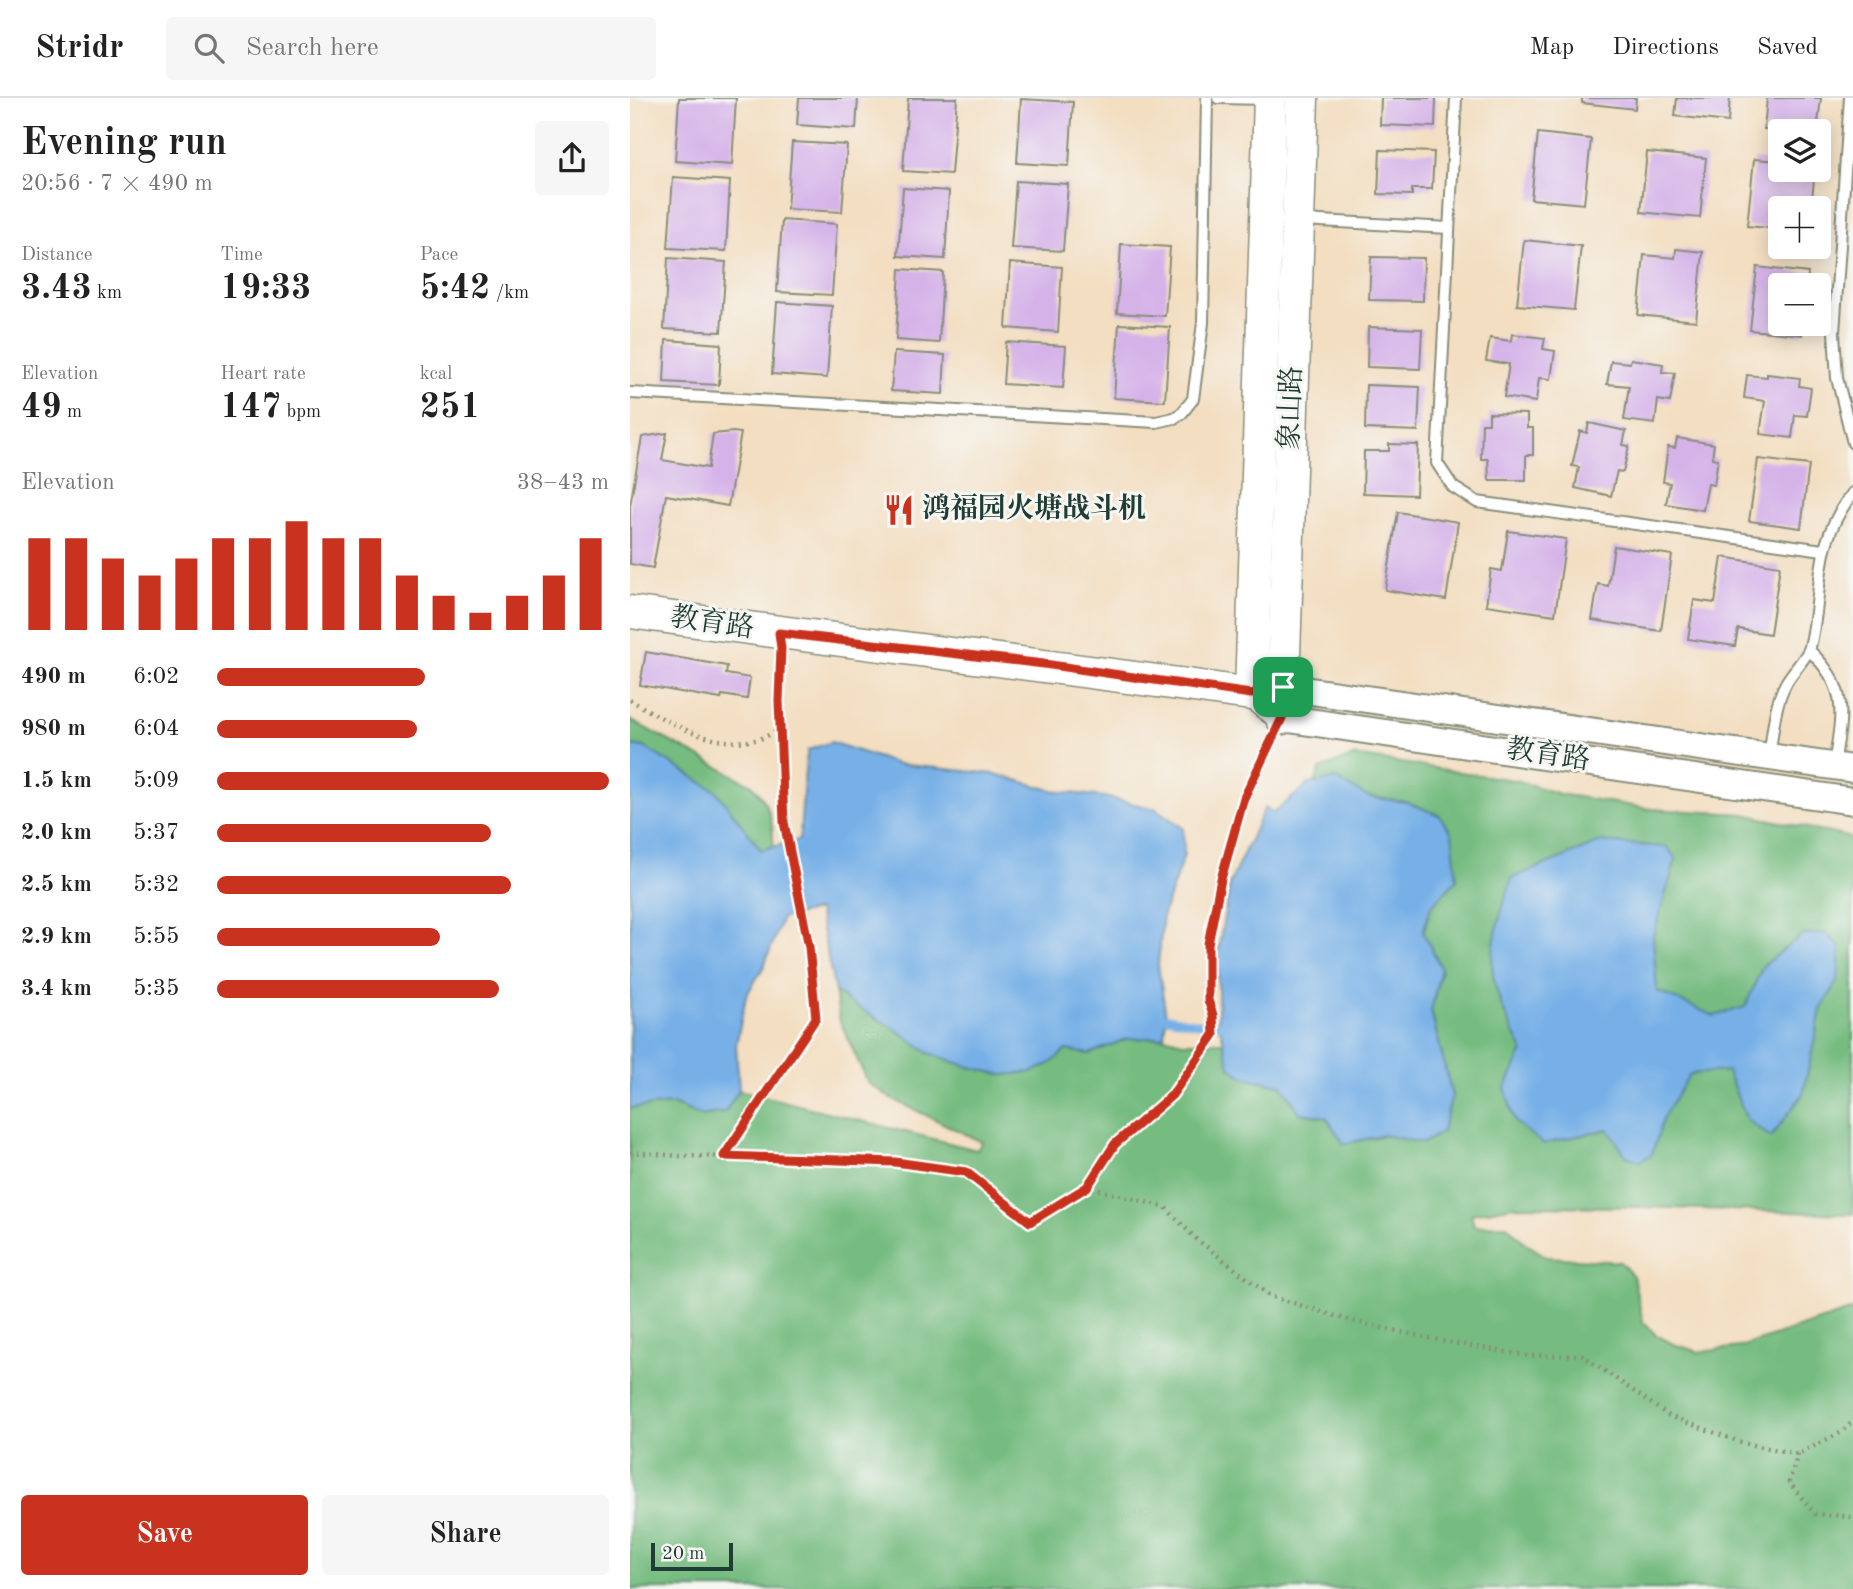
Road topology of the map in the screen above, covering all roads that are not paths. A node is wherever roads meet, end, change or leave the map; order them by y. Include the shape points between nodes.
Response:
1 (1207, 98) edge
2 (1219, 98) edge
3 (1270, 98) edge
4 (1302, 98) edge
5 (1456, 98) edge
6 (1850, 98) edge
7 (1298, 220) junction
8 (1449, 228) junction
9 (630, 393) edge
10 (1853, 443) edge
11 (1853, 493) edge
12 (1824, 550) junction
13 (630, 612) edge
14 (1810, 651) junction
15 (1283, 687) junction
16 (1251, 694) junction
17 (1282, 718) junction
18 (1769, 757) junction
19 (1843, 767) edge
20 (1853, 800) edge

1 - 9 lane via 1203,323 1193,399 1174,418 1156,422
2 - 3 lane
3 - 16 main road, 象山路
4 - 7 main road, 象山路
5 - 8 lane
6 - 10 lane via 1834,333 1837,378
7 - 8 lane
7 - 15 main road, 象山路
8 - 12 lane via 1437,463 1453,487 1477,502
11 - 12 lane via 1831,527
12 - 14 lane
13 - 16 main road, 教育路
14 - 18 lane via 1781,694
14 - 19 lane via 1830,674 1840,700
15 - 16 street, 教育路
15 - 17 main road, 象山路
15 - 18 street, 教育路
16 - 17 street, 教育路
17 - 20 street, 教育路
18 - 19 street, 教育路

